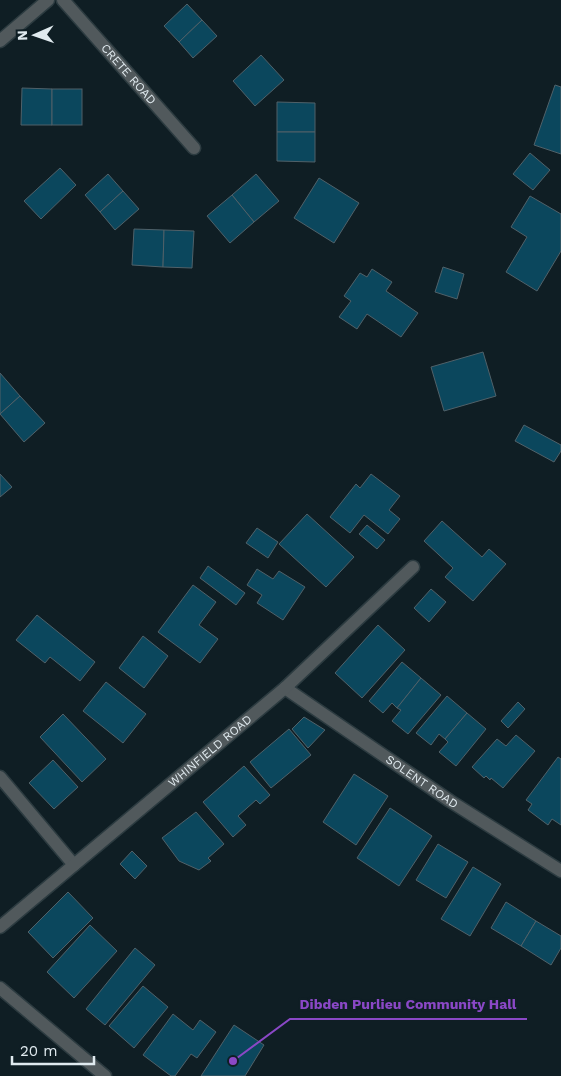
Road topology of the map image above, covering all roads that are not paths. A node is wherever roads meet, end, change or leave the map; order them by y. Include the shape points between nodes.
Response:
1 (48, 0) edge
2 (63, 0) edge
3 (0, 40) edge
4 (194, 148) dead end
5 (412, 567) dead end
6 (285, 688) junction
7 (0, 777) edge
8 (74, 865) junction
9 (561, 871) edge
10 (0, 927) edge
11 (0, 988) edge
12 (105, 1076) edge

1 - 3 street
2 - 4 street, CRETE ROAD
5 - 6 street, WHINFIELD ROAD
6 - 8 street, WHINFIELD ROAD
6 - 9 street, SOLENT ROAD via 450,801
7 - 8 street
8 - 10 street, WHINFIELD ROAD
11 - 12 street

